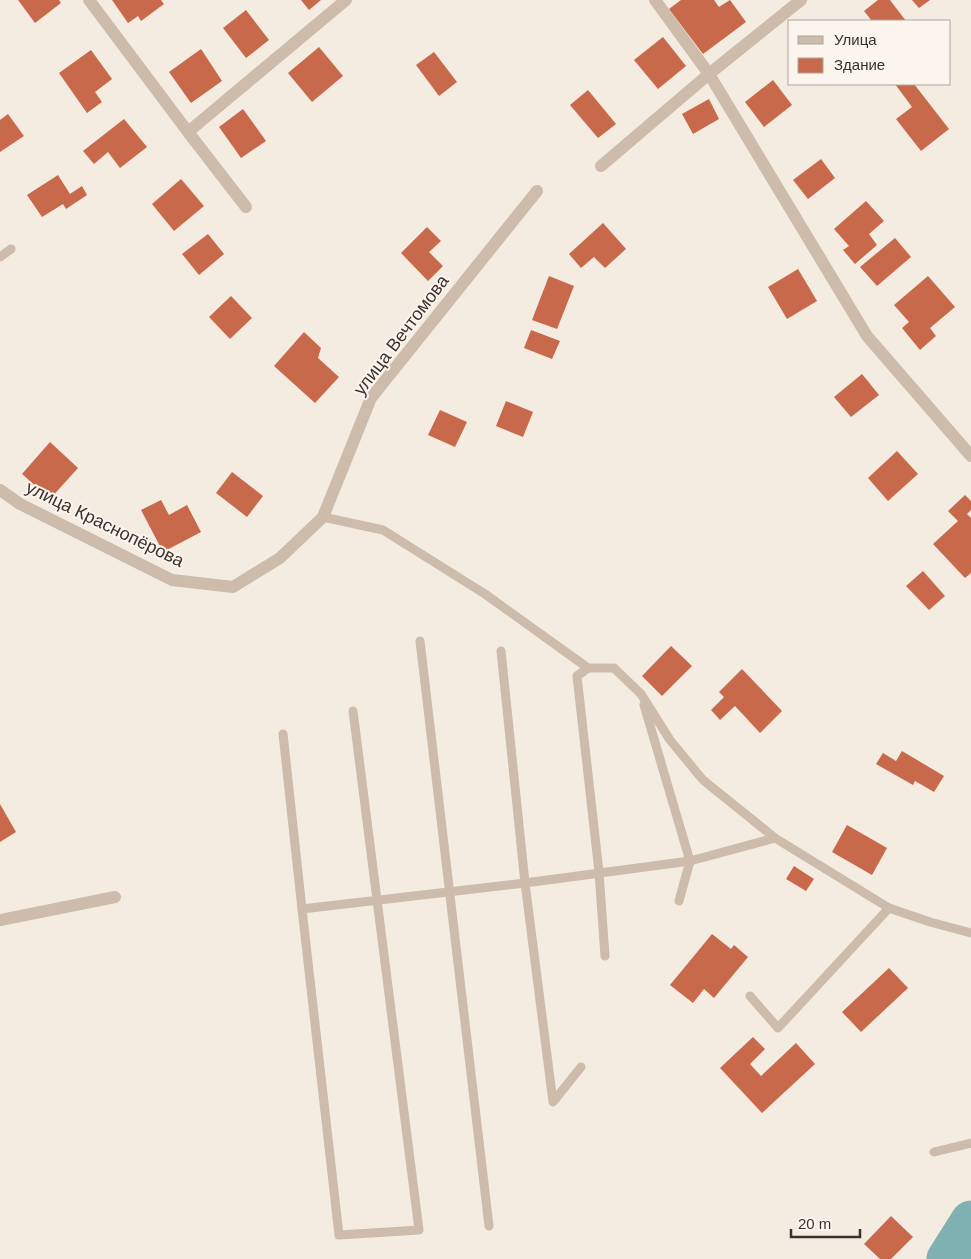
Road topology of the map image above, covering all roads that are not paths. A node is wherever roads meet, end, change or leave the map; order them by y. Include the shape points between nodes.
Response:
1 (89, 0) edge
2 (346, 0) edge
3 (655, 0) edge
4 (801, 0) edge
5 (709, 74) junction
6 (188, 132) junction
7 (600, 166) dead end
8 (537, 191) dead end
9 (246, 208) dead end
10 (11, 249) dead end
11 (0, 257) edge
12 (971, 456) edge
13 (0, 490) edge
14 (323, 517) junction
15 (420, 641) dead end
16 (501, 651) dead end
17 (588, 668) junction
18 (641, 694) junction
19 (353, 711) dead end
20 (283, 734) dead end
21 (775, 838) junction
22 (690, 861) junction
23 (599, 872) junction
24 (525, 883) junction
25 (449, 891) junction
26 (116, 897) dead end
27 (377, 900) junction
28 (679, 901) dead end
29 (889, 908) junction
30 (302, 909) junction
31 (0, 920) edge
32 (971, 932) edge
33 (605, 956) dead end
34 (750, 996) dead end
35 (581, 1067) dead end
36 (971, 1143) edge
37 (934, 1152) dead end
38 (489, 1226) dead end

1 - 6 street
2 - 6 street
3 - 5 street
4 - 5 street
5 - 7 street
5 - 12 street via 867,336
6 - 9 street
8 - 14 street, улица Вечтомова via 371,398
10 - 11 lane
13 - 14 street, улица Краснопёрова via 20,504 172,580 233,587 280,558
14 - 17 lane via 383,530 485,594
15 - 25 lane
16 - 24 lane
17 - 18 lane via 614,668
17 - 23 lane via 577,676
18 - 21 lane via 670,740 703,780
18 - 22 lane
19 - 27 lane
20 - 30 lane
21 - 22 lane
21 - 29 lane
22 - 23 lane
22 - 28 lane
23 - 24 lane
23 - 33 lane
24 - 25 lane
24 - 35 lane via 553,1102
25 - 27 lane
25 - 38 lane
26 - 31 street
27 - 30 lane
27 - 30 lane via 420,1230 339,1235
29 - 32 lane
29 - 34 lane via 778,1028
36 - 37 lane

